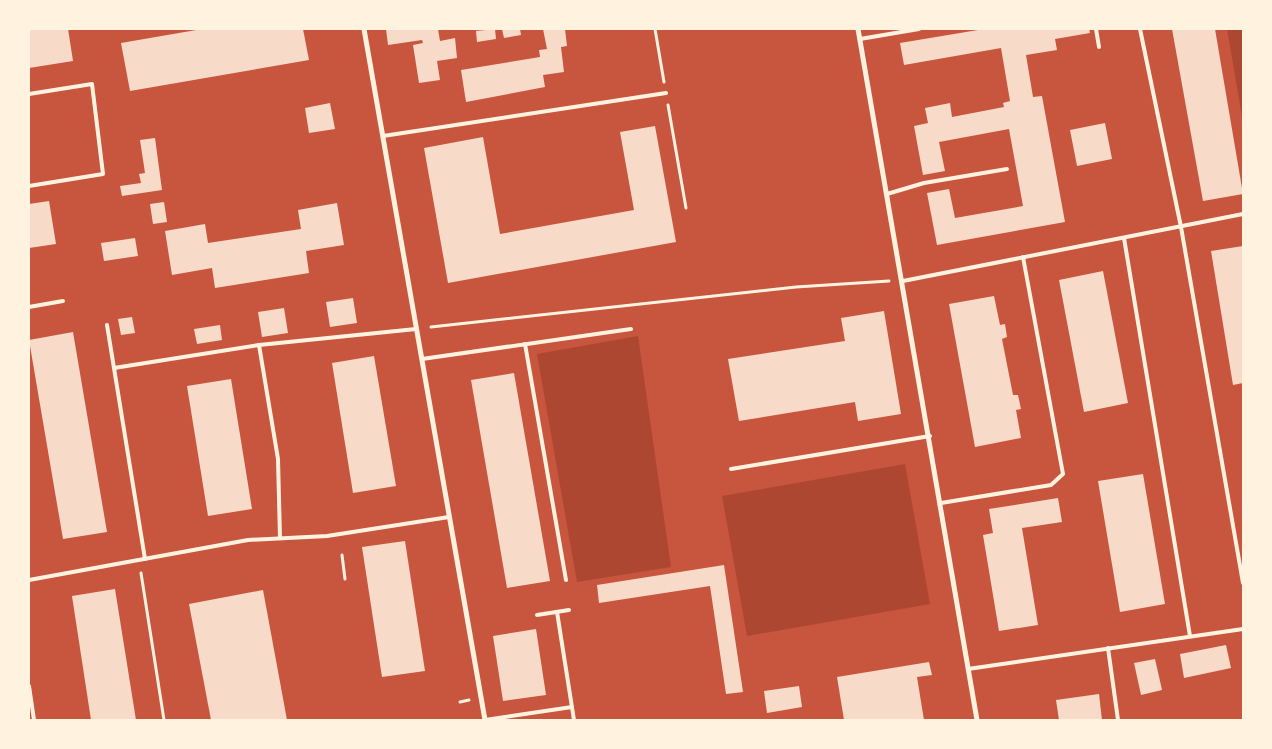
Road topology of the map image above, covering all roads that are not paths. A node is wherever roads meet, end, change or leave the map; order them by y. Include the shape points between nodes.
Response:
1 (364, 29) edge
2 (858, 29) edge
3 (919, 29) edge
4 (1096, 29) edge
5 (1140, 29) edge
6 (860, 39) junction
7 (1099, 48) dead end
8 (666, 93) road end
9 (29, 94) edge
10 (383, 136) junction
11 (1007, 169) dead end
12 (29, 186) edge
13 (887, 194) junction
14 (1243, 214) edge
15 (1181, 227) junction
16 (1124, 238) junction
17 (1023, 257) junction
18 (902, 281) junction
19 (63, 301) dead end
20 (29, 307) edge
21 (106, 325) dead end
22 (416, 329) junction
23 (631, 329) dead end
24 (525, 344) junction
25 (259, 345) junction
26 (422, 359) junction
27 (114, 368) junction
28 (930, 436) junction
29 (731, 469) dead end
30 (941, 503) junction
31 (449, 517) junction
32 (280, 538) junction
33 (145, 559) junction
34 (29, 580) edge
35 (566, 580) dead end
36 (1243, 583) edge
37 (569, 610) dead end
38 (558, 612) junction
39 (537, 615) dead end
40 (1243, 629) edge
41 (1190, 636) junction
42 (1108, 648) junction
43 (968, 668) junction
44 (29, 686) edge
45 (572, 707) junction
46 (34, 720) edge
47 (485, 720) edge
48 (574, 720) edge
49 (977, 720) edge
50 (1118, 720) edge

1 - 10 street
2 - 6 street
3 - 6 lane
4 - 7 lane
5 - 15 lane
6 - 13 street
8 - 10 lane
9 - 12 lane via 92,84 103,174
10 - 22 street
11 - 13 lane
13 - 18 street
14 - 15 lane
15 - 16 lane
15 - 36 lane
16 - 17 lane
16 - 41 lane
17 - 18 lane
17 - 30 lane via 1063,474 1051,485
18 - 28 street
19 - 20 lane
21 - 27 lane
22 - 25 lane
22 - 26 street
23 - 24 lane
24 - 26 lane
24 - 35 lane
25 - 27 lane
25 - 32 lane via 278,458
26 - 31 street
27 - 33 lane
28 - 29 lane
28 - 30 street
30 - 43 street
31 - 32 lane via 382,529
31 - 47 street
32 - 33 lane via 248,540
33 - 34 lane
37 - 38 lane
38 - 39 lane
38 - 45 lane
40 - 41 lane
41 - 42 lane
42 - 43 lane
42 - 50 lane
43 - 49 street
44 - 46 lane
45 - 47 lane
45 - 48 lane

